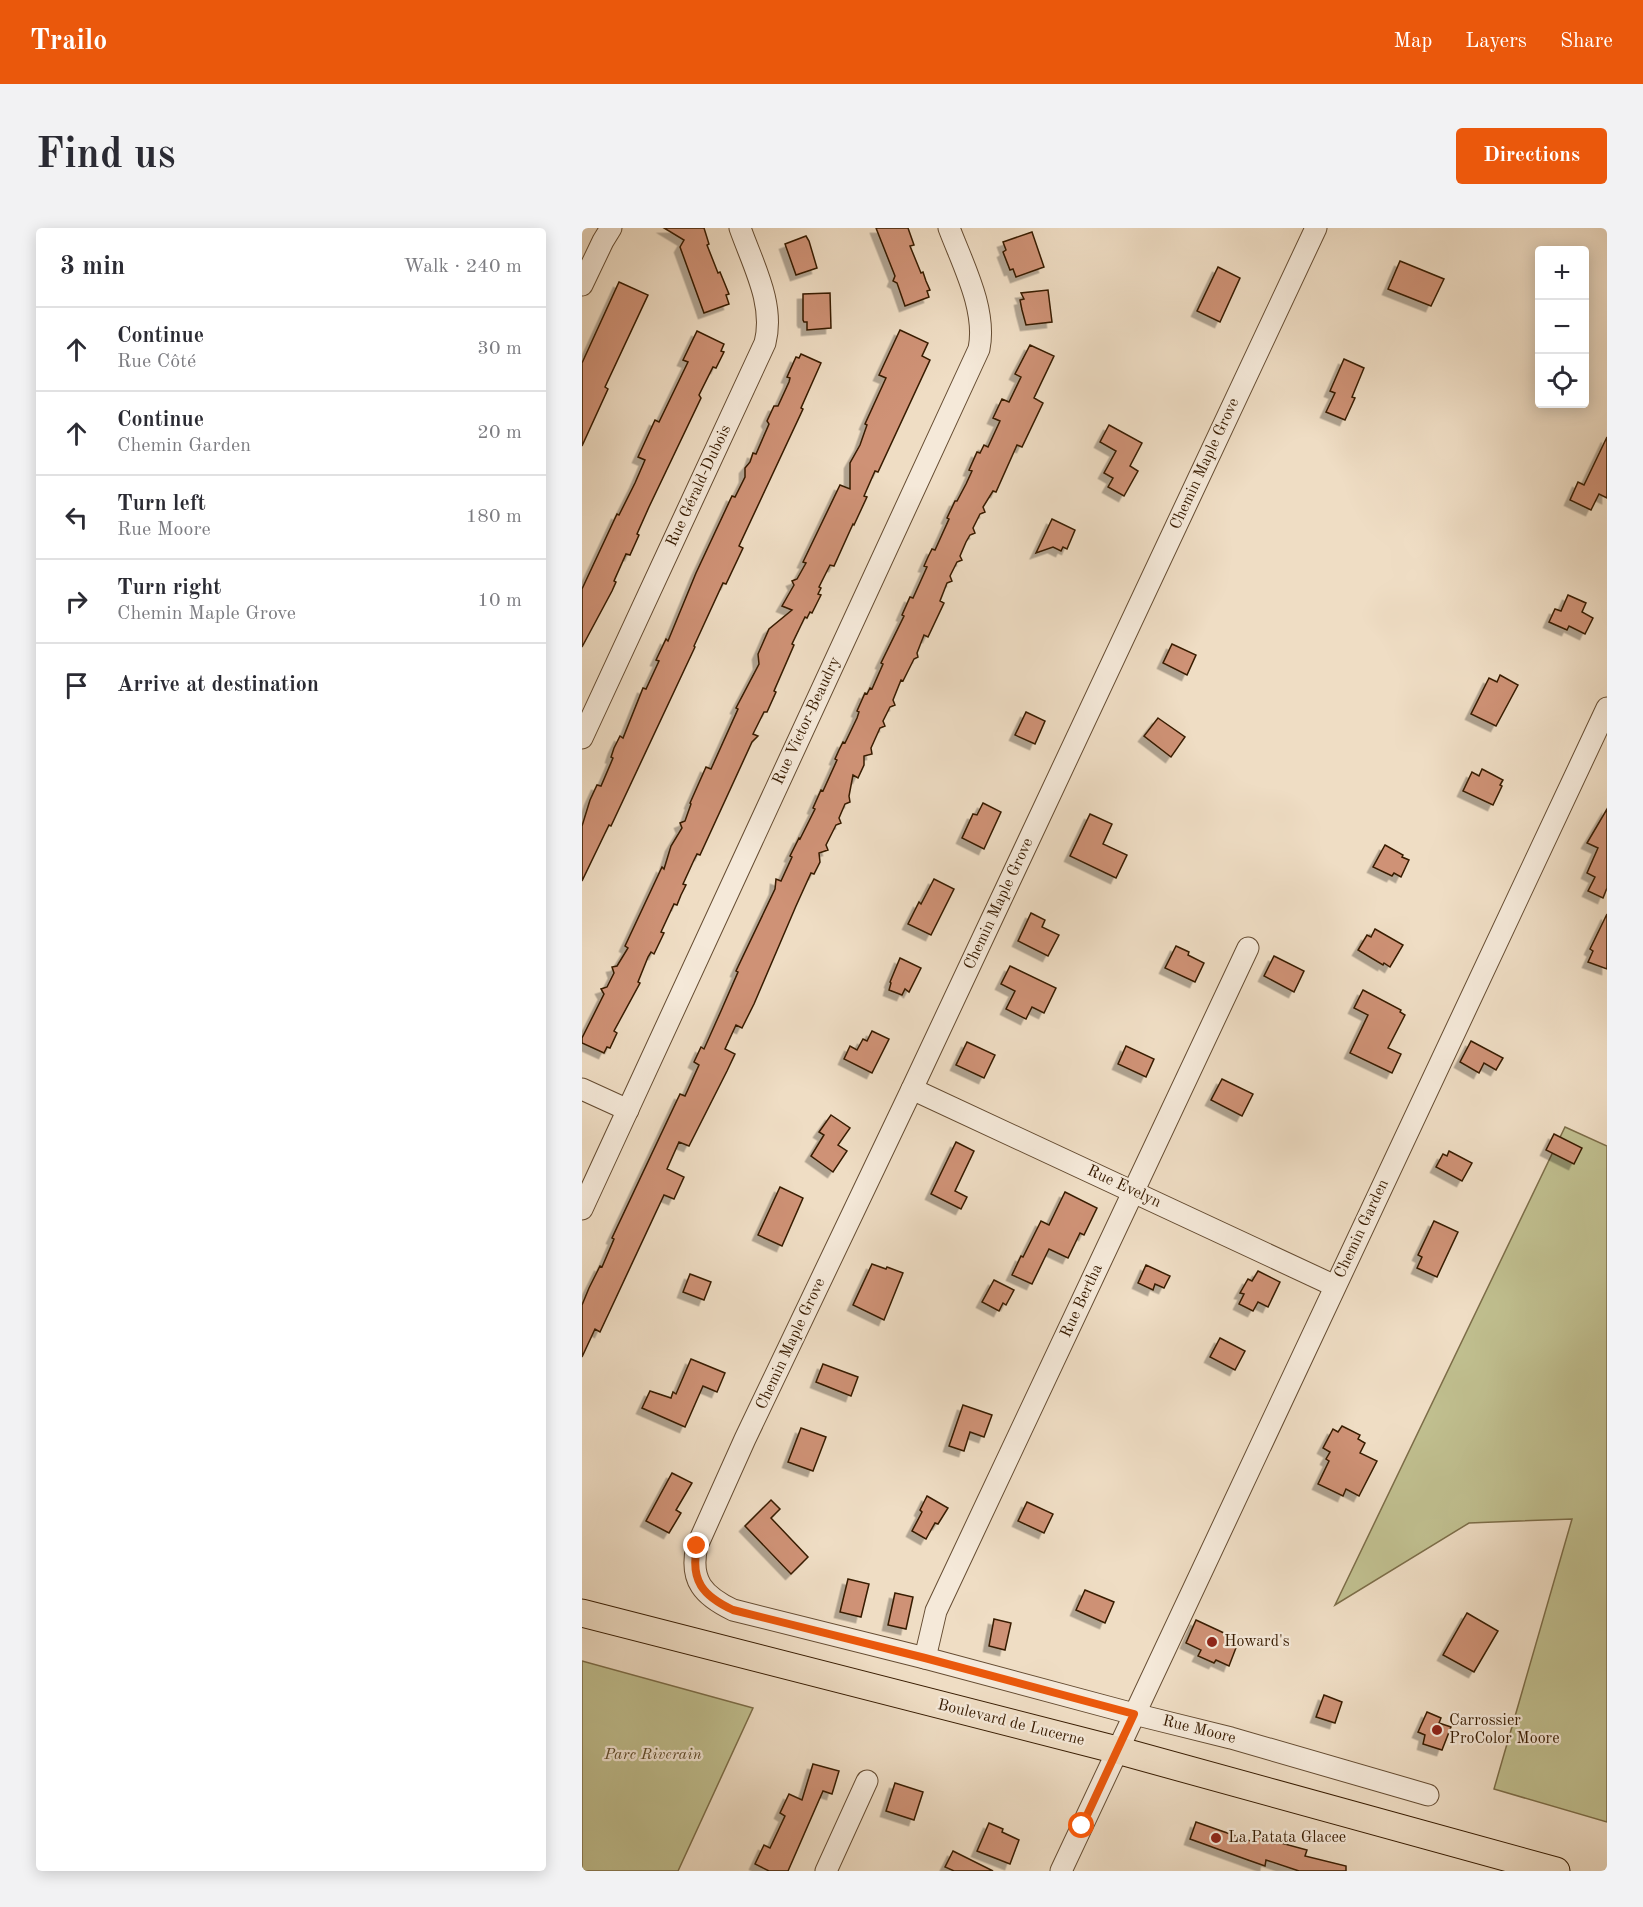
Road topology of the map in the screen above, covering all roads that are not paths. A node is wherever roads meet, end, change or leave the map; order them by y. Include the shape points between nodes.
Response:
1 (611, 228) edge
2 (740, 228) edge
3 (949, 228) edge
4 (1316, 228) edge
5 (582, 285) edge
6 (1607, 708) edge
7 (582, 738) edge
8 (1248, 948) dead end
9 (582, 1089) edge
10 (912, 1089) junction
11 (628, 1110) junction
12 (1133, 1191) junction
13 (582, 1209) edge
14 (1335, 1286) junction
15 (699, 1583) joint
16 (582, 1613) edge
17 (925, 1658) junction
18 (1134, 1714) junction
19 (1117, 1750) junction
20 (867, 1781) dead end
21 (1428, 1795) dead end
22 (1548, 1870) edge
23 (826, 1871) edge
24 (1061, 1871) edge

1 - 5 street
2 - 7 street, Rue Gérald-Dubois via 767,305 765,343
3 - 11 street, Rue Victor-Beaudry via 978,306 982,335 979,350
4 - 10 street, Chemin Maple Grove
6 - 14 street, Chemin Garden
8 - 12 street, Rue Bertha
9 - 11 street
10 - 12 street, Rue Evelyn
10 - 15 street, Chemin Maple Grove via 697,1546 694,1559
11 - 13 street, Rue Victor-Beaudry
12 - 14 street, Rue Evelyn
12 - 17 street, Rue Bertha via 936,1611
14 - 18 street, Chemin Garden
15 - 17 street, Rue Moore via 717,1602 733,1610
16 - 19 main road, Boulevard de Lucerne
17 - 18 street, Rue Moore
18 - 19 street, Chemin Garden
18 - 21 street, Rue Moore
19 - 22 main road, Boulevard de Lucerne
19 - 24 street, Chemin Garden
20 - 23 street

